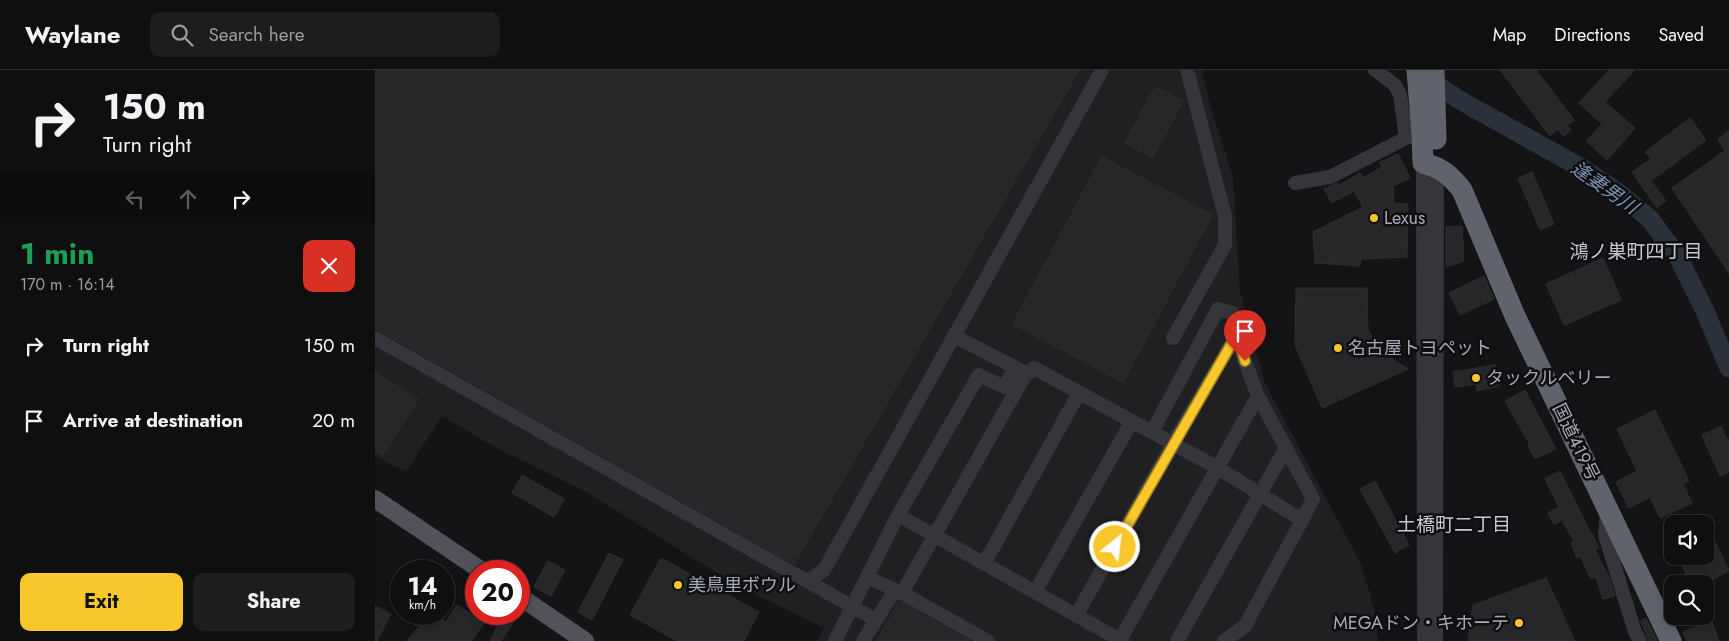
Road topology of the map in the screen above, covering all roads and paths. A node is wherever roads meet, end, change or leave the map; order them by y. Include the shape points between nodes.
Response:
1 (1102, 70) edge
2 (1187, 70) edge
3 (1375, 70) edge
4 (1417, 70) edge
5 (1434, 70) edge
6 (1427, 96) junction
7 (1414, 136) junction
8 (1430, 165) junction
9 (1295, 183) dead end
10 (1237, 334) junction
11 (954, 336) junction
12 (375, 338) edge
13 (1173, 338) dead end
14 (1021, 370) junction
15 (1009, 390) junction
16 (1079, 393) junction
17 (1258, 396) junction
18 (1132, 421) junction
19 (1151, 432) junction
20 (1173, 443) junction
21 (1286, 448) junction
22 (1218, 468) junction
23 (1259, 494) junction
24 (375, 499) edge
25 (1607, 508) junction
26 (897, 516) junction
27 (1302, 520) junction
28 (935, 536) junction
29 (466, 560) edge
30 (984, 564) junction
31 (867, 577) junction
32 (807, 581) junction
33 (899, 592) junction
34 (1035, 592) junction
35 (530, 604) edge
36 (853, 606) junction
37 (1076, 616) junction
38 (876, 620) junction
39 (1121, 640) edge
40 (585, 641) edge
41 (835, 641) edge
42 (863, 641) edge
43 (988, 641) edge
44 (1177, 641) edge
45 (1224, 641) edge
46 (1424, 641) edge
47 (1436, 641) edge
48 (1640, 641) edge
49 (1671, 641) edge

1 - 11 street
2 - 13 street via 1225,216 1225,245
3 - 7 street via 1395,85
4 - 6 highway
5 - 6 highway
6 - 7 highway
6 - 8 highway
7 - 8 highway
7 - 9 street via 1330,177
8 - 25 highway, 国道419号 via 1451,176 1462,190 1515,316
8 - 46 street
8 - 47 street
10 - 17 street
10 - 19 street via 1233,313 1218,309
10 - 20 street
11 - 14 street
11 - 32 street via 824,570
12 - 32 street
14 - 15 street via 1024,377
14 - 16 street via 1034,368
15 - 26 street via 979,374
15 - 28 street
16 - 18 street
16 - 30 street
17 - 21 street
17 - 22 street
18 - 19 street
18 - 34 street
19 - 20 street
20 - 22 street
20 - 37 street
21 - 23 street
21 - 27 street via 1313,499
22 - 23 street
22 - 39 street
23 - 27 street
23 - 44 street
24 - 29 main road
25 - 48 street via 1605,534
25 - 49 highway, 国道419号
26 - 28 street
26 - 31 street
27 - 45 street via 1245,626
28 - 30 street
28 - 33 street
30 - 34 street
31 - 33 street
31 - 36 street
32 - 36 street
33 - 38 street
33 - 43 street
34 - 37 street
35 - 40 main road
36 - 38 street
36 - 41 street
37 - 39 street
38 - 42 street

